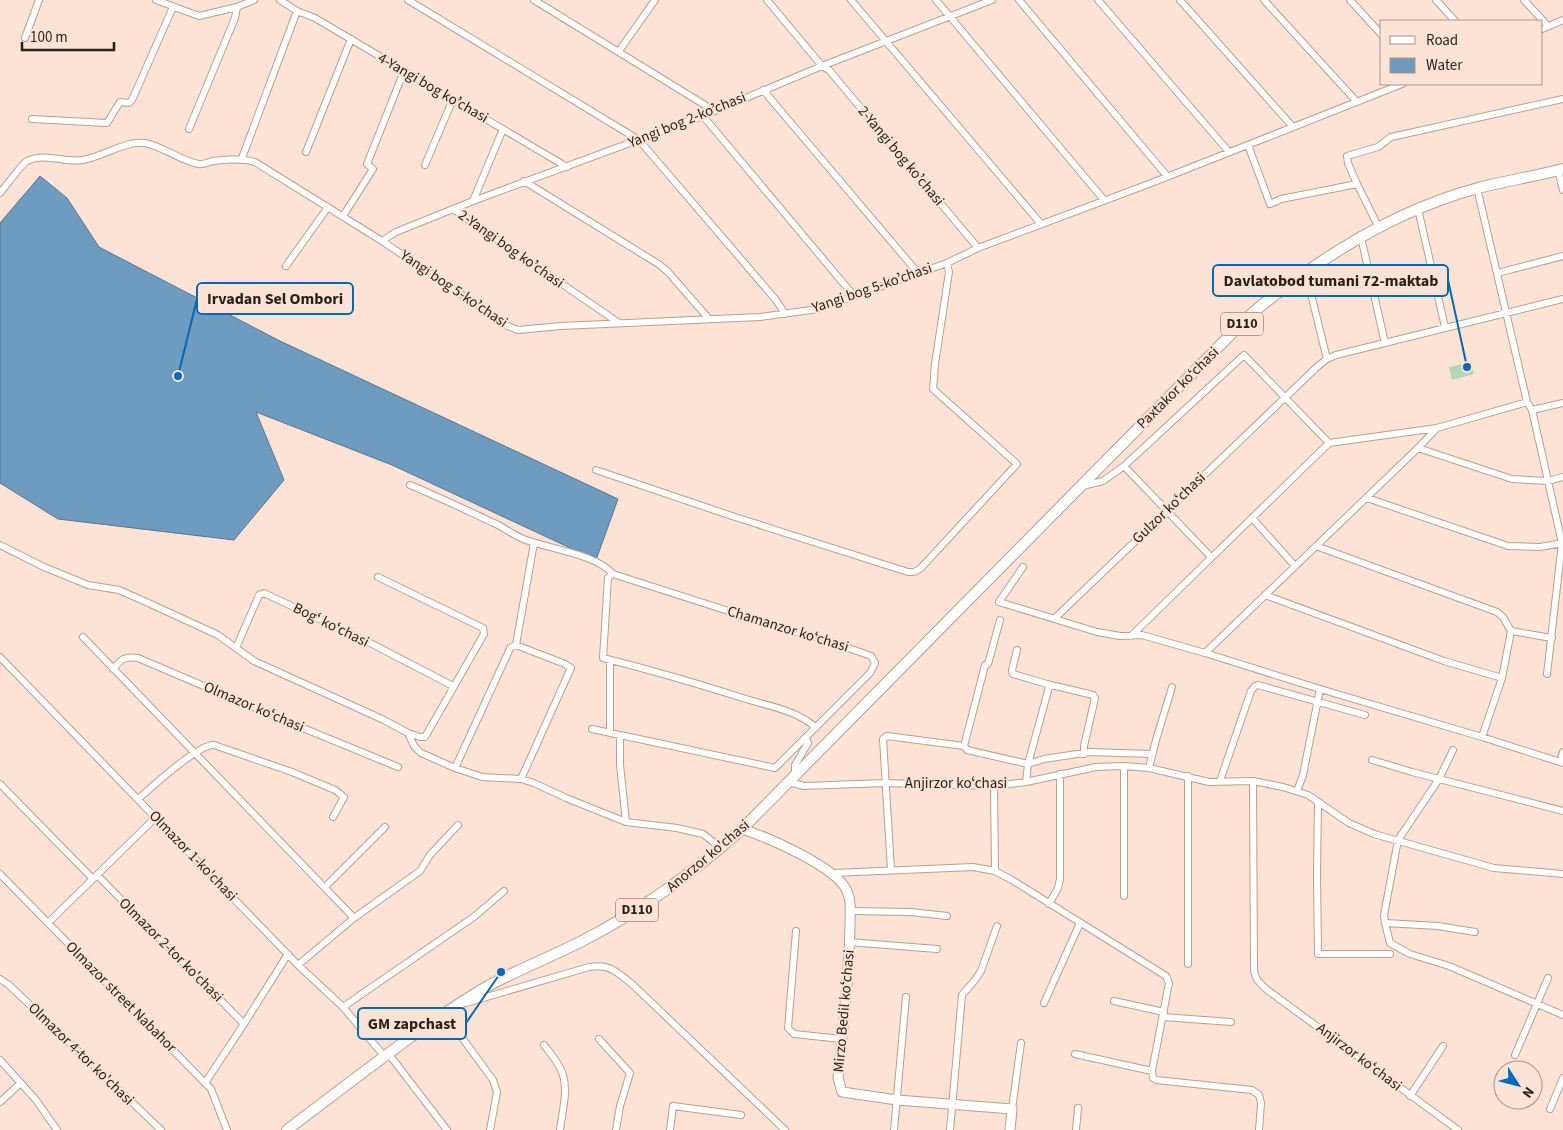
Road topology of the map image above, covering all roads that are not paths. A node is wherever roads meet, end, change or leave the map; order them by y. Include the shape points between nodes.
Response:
1 (39, 0) edge
2 (156, 0) edge
3 (254, 0) edge
4 (280, 0) edge
5 (408, 0) edge
6 (534, 0) edge
7 (655, 0) edge
8 (767, 0) edge
9 (851, 0) edge
10 (936, 0) edge
11 (992, 0) edge
12 (1019, 0) edge
13 (1098, 0) edge
14 (1180, 0) edge
15 (1264, 0) edge
16 (1350, 0) edge
17 (1436, 0) edge
18 (1524, 0) edge
19 (173, 7) junction
20 (237, 7) junction
21 (297, 11) junction
22 (950, 16) junction
23 (1454, 20) edge
24 (1540, 20) edge
25 (1563, 20) edge
26 (1545, 27) edge
27 (1380, 33) edge
28 (25, 38) dead end
29 (351, 39) junction
30 (886, 41) junction
31 (619, 51) junction
32 (822, 66) junction
33 (404, 71) junction
34 (1399, 85) edge
35 (763, 90) junction
36 (453, 99) junction
37 (1563, 99) edge
38 (1356, 102) junction
39 (713, 110) junction
40 (703, 116) junction
41 (32, 119) dead end
42 (1293, 128) junction
43 (189, 129) dead end
44 (503, 129) junction
45 (639, 140) junction
46 (1248, 145) junction
47 (306, 152) dead end
48 (1229, 152) junction
49 (242, 158) junction
50 (425, 165) dead end
51 (567, 167) junction
52 (1561, 170) edge
53 (1167, 176) junction
54 (524, 181) junction
55 (1357, 184) junction
56 (1477, 188) junction
57 (1563, 190) edge
58 (0, 193) edge
59 (1104, 200) junction
60 (474, 201) junction
61 (328, 207) junction
62 (453, 209) junction
63 (1418, 209) junction
64 (343, 216) junction
65 (1041, 224) junction
66 (1379, 228) junction
67 (1361, 237) junction
68 (382, 240) junction
69 (978, 248) junction
70 (1563, 256) edge
71 (947, 263) junction
72 (286, 266) dead end
73 (918, 273) junction
74 (1497, 273) junction
75 (1311, 294) dead end
76 (854, 296) junction
77 (1563, 299) edge
78 (1506, 312) junction
79 (785, 314) junction
80 (709, 319) junction
81 (619, 323) junction
82 (1445, 327) junction
83 (1385, 343) junction
84 (1327, 359) junction
85 (1285, 398) junction
86 (1527, 402) junction
87 (1563, 403) edge
88 (1532, 410) junction
89 (1437, 428) junction
90 (1329, 443) junction
91 (1418, 448) junction
92 (1124, 466) junction
93 (596, 470) dead end
94 (1563, 477) edge
95 (1548, 481) junction
96 (410, 485) dead end
97 (1082, 486) junction
98 (1367, 498) junction
99 (1167, 510) junction
100 (1252, 518) junction
101 (534, 543) junction
102 (1563, 543) edge
103 (0, 544) edge
104 (1316, 546) junction
105 (1211, 557) junction
106 (1295, 566) junction
107 (1023, 567) dead end
108 (613, 574) junction
109 (378, 577) dead end
110 (1265, 596) junction
111 (1054, 619) junction
112 (1000, 620) dead end
113 (940, 630) joint
114 (1511, 630) junction
115 (1131, 636) junction
116 (83, 637) dead end
117 (1552, 638) junction
118 (516, 645) junction
119 (236, 648) junction
120 (1017, 650) dead end
121 (1205, 652) junction
122 (0, 657) edge
123 (610, 660) junction
124 (113, 669) junction
125 (1547, 674) dead end
126 (1502, 678) junction
127 (1047, 684) junction
128 (454, 686) junction
129 (1172, 687) dead end
130 (1320, 689) junction
131 (1316, 701) junction
132 (1365, 715) dead end
133 (816, 728) junction
134 (592, 729) dead end
135 (610, 732) junction
136 (408, 733) junction
137 (620, 735) junction
138 (1482, 737) junction
139 (806, 738) junction
140 (964, 746) junction
141 (1453, 750) dead end
142 (195, 752) junction
143 (1563, 752) edge
144 (1084, 754) junction
145 (1152, 754) junction
146 (1372, 760) dead end
147 (1561, 763) edge
148 (1028, 764) junction
149 (1124, 766) junction
150 (398, 767) dead end
151 (455, 768) junction
152 (1149, 768) junction
153 (1060, 774) junction
154 (1188, 776) junction
155 (791, 778) junction
156 (521, 779) junction
157 (1439, 779) junction
158 (1220, 781) junction
159 (1253, 781) junction
160 (1026, 782) junction
161 (884, 783) junction
162 (0, 784) edge
163 (994, 786) junction
164 (1297, 791) junction
165 (138, 799) junction
166 (1318, 802) junction
167 (1563, 810) edge
168 (156, 817) junction
169 (333, 817) dead end
170 (626, 822) junction
171 (458, 825) dead end
172 (385, 827) dead end
173 (742, 829) junction
174 (1398, 840) junction
175 (721, 848) junction
176 (890, 870) junction
177 (995, 871) junction
178 (833, 873) junction
179 (0, 874) edge
180 (1563, 874) edge
181 (95, 877) junction
182 (324, 887) junction
183 (504, 891) dead end
184 (1124, 896) dead end
185 (1049, 904) junction
186 (850, 911) junction
187 (947, 916) dead end
188 (354, 918) junction
189 (1080, 923) junction
190 (1385, 923) junction
191 (48, 924) junction
192 (997, 926) dead end
193 (796, 931) dead end
194 (1475, 932) dead end
195 (849, 942) junction
196 (937, 949) dead end
197 (288, 954) junction
198 (1390, 954) dead end
199 (1188, 964) dead end
200 (298, 965) junction
201 (1548, 978) dead end
202 (0, 979) edge
203 (906, 997) dead end
204 (1114, 1001) dead end
205 (1044, 1003) dead end
206 (1537, 1004) junction
207 (456, 1006) junction
208 (343, 1007) junction
209 (444, 1013) junction
210 (1164, 1014) junction
211 (1563, 1015) edge
212 (1231, 1022) dead end
213 (244, 1024) junction
214 (598, 1039) dead end
215 (842, 1039) junction
216 (1021, 1043) dead end
217 (544, 1045) dead end
218 (1443, 1046) dead end
219 (1075, 1054) dead end
220 (1515, 1054) dead end
221 (386, 1055) junction
222 (0, 1060) edge
223 (1152, 1071) junction
224 (1563, 1078) edge
225 (21, 1083) junction
226 (205, 1083) junction
227 (1410, 1096) junction
228 (897, 1100) junction
229 (0, 1102) edge
230 (952, 1104) junction
231 (1078, 1108) dead end
232 (1012, 1109) junction
233 (1550, 1109) dead end
234 (742, 1115) dead end
235 (57, 1130) edge
236 (161, 1130) edge
237 (227, 1130) edge
238 (287, 1130) edge
239 (447, 1130) edge
240 (490, 1130) edge
241 (560, 1130) edge
242 (616, 1130) edge
243 (670, 1130) edge
244 (785, 1130) edge
245 (894, 1130) edge
246 (950, 1130) edge
247 (1010, 1130) edge
248 (1076, 1130) edge
249 (1259, 1130) edge
250 (1458, 1130) edge

1 - 28 street
2 - 19 street
3 - 20 street
4 - 21 street, 4-Yangi bog koʼchasi
5 - 45 street
6 - 31 street
7 - 31 street
8 - 32 street, 2-Yangi bog koʼchasi
9 - 30 street
10 - 22 street
11 - 22 street, Yangi bog 2-koʼchasi
12 - 53 street
13 - 48 street
14 - 42 street
15 - 38 street
16 - 27 street
17 - 23 street
18 - 24 street
19 - 20 street via 199,16
19 - 41 street via 132,100 120,102 106,123
20 - 43 street
21 - 29 street, 4-Yangi bog koʼchasi
21 - 49 street
22 - 30 street, Yangi bog 2-koʼchasi
22 - 59 street
25 - 26 street
29 - 33 street, 4-Yangi bog koʼchasi
29 - 47 street
30 - 32 street, Yangi bog 2-koʼchasi
30 - 65 street
31 - 39 street
32 - 35 street, Yangi bog 2-koʼchasi
32 - 69 street, 2-Yangi bog koʼchasi via 829,70
33 - 36 street, 4-Yangi bog koʼchasi
33 - 64 street via 366,164 373,169
34 - 38 street
35 - 39 street, Yangi bog 2-koʼchasi
35 - 73 street
36 - 44 street, 4-Yangi bog koʼchasi
36 - 50 street
37 - 55 street via 1391,137 1378,147 1347,156
38 - 42 street
39 - 40 street, Yangi bog 2-koʼchasi
40 - 45 street, Yangi bog 2-koʼchasi
40 - 76 street
42 - 46 street
44 - 51 street, 4-Yangi bog koʼchasi
44 - 60 street
45 - 51 street, Yangi bog 2-koʼchasi
45 - 79 street
46 - 48 street
46 - 55 street via 1270,204
48 - 53 street
49 - 58 street via 200,165 145,143 80,160 40,157 24,162
49 - 61 street, Yangi bog 5-koʼchasi
51 - 54 street, Yangi bog 2-koʼchasi
52 - 56 main road, Paxtakor koʻchasi / D110
52 - 57 street
53 - 59 street
54 - 60 street, Yangi bog 2-koʼchasi
54 - 80 street via 660,265
55 - 66 street
56 - 63 main road, Paxtakor koʻchasi / D110
56 - 74 street
59 - 65 street
60 - 62 street, Yangi bog 2-koʼchasi
61 - 64 street, Yangi bog 5-koʼchasi
61 - 72 street
62 - 68 street, Yangi bog 2-koʼchasi
62 - 81 street, 2-Yangi bog koʼchasi
63 - 66 main road, Paxtakor koʻchasi / D110
63 - 82 street
64 - 68 street, Yangi bog 5-koʼchasi
65 - 69 street
66 - 67 main road, Paxtakor koʻchasi / D110
67 - 83 street
67 - 97 main road, Paxtakor koʻchasi / D110 via 1302,274 1250,315
68 - 81 street, Yangi bog 5-koʼchasi via 513,329
69 - 71 street
70 - 74 street
71 - 73 street, Yangi bog 5-koʼchasi
71 - 93 street, Yangi bog 5-koʼchasi via 949,272 933,388 1017,464 920,569 908,572
73 - 76 street, Yangi bog 5-koʼchasi
74 - 78 street
75 - 84 street
76 - 79 street, Yangi bog 5-koʼchasi via 818,309
77 - 78 street
78 - 82 street
78 - 86 street
79 - 80 street, Yangi bog 5-koʼchasi
80 - 81 street, Yangi bog 5-koʼchasi
82 - 83 street
83 - 84 street
84 - 85 street, Gulzor koʻchasi
85 - 90 street
85 - 92 street via 1244,355
85 - 99 street, Gulzor koʻchasi
86 - 88 street
86 - 89 street
87 - 88 street
88 - 95 street
89 - 90 street
89 - 91 street
90 - 100 street
91 - 95 street via 1512,479
91 - 98 street
92 - 97 street via 1103,481
92 - 99 street
94 - 95 street
95 - 102 street
96 - 101 street, Chamanzor koʻchasi
97 - 113 main road, Paxtakor koʻchasi / D110
98 - 102 street via 1508,546 1540,547
98 - 104 street
99 - 105 street
99 - 111 street, Gulzor koʻchasi
100 - 105 street
100 - 106 street
101 - 108 street, Chamanzor koʻchasi via 593,562 608,568
101 - 118 street
102 - 117 street
103 - 119 street via 88,586 119,590 144,601 206,629
104 - 106 street
104 - 114 street via 1497,612
105 - 115 street
106 - 110 street
107 - 111 street via 999,602
108 - 123 street via 608,578 603,658
108 - 133 street, Chamanzor koʻchasi via 871,656 874,667
109 - 128 street via 483,628 484,634
110 - 121 street
110 - 126 street via 1444,661
111 - 115 street via 1097,632
112 - 140 street
113 - 155 main road, Anorzor ko'chasi / D110
114 - 117 street
114 - 126 street
115 - 121 street via 1142,634
116 - 124 street
117 - 125 street
118 - 151 street via 510,648
118 - 156 street via 571,668
119 - 128 street, Bogʻ koʻchasi via 259,595 264,593
119 - 136 street via 254,660
120 - 127 street via 1013,674
121 - 130 street
122 - 165 street, Olmazor 1-ko'chasi
123 - 133 street via 784,711
123 - 135 street
124 - 142 street
124 - 150 street, Olmazor koʻchasi via 123,658 138,658
126 - 138 street
127 - 144 street via 1095,698
127 - 148 street via 1049,687
128 - 136 street via 426,737
129 - 145 street
130 - 131 street
130 - 138 street
131 - 132 street
131 - 158 street via 1258,685 1252,688
131 - 164 street via 1303,775
133 - 139 street, Chamanzor koʻchasi
134 - 135 street, Chamanzor koʻchasi
135 - 137 street, Chamanzor koʻchasi
136 - 151 street via 421,753
137 - 139 street, Chamanzor koʻchasi via 769,768 778,766
137 - 170 street
138 - 147 street
139 - 155 street via 808,743
140 - 148 street via 967,750
140 - 161 street via 887,736 883,739
141 - 157 street
142 - 165 street
142 - 169 street via 214,745 335,790 344,797
142 - 182 street
143 - 147 street
144 - 145 street
144 - 148 street
145 - 152 street
146 - 157 street
148 - 160 street
149 - 152 street, Anjirzor koʻchasi
149 - 153 street, Anjirzor koʻchasi
149 - 184 street
151 - 156 street via 482,777
152 - 154 street, Anjirzor koʻchasi
153 - 160 street, Anjirzor koʻchasi
153 - 185 street via 1060,879
154 - 158 street, Anjirzor koʻchasi via 1209,782
154 - 199 street
155 - 161 street, Anjirzor koʻchasi via 804,786
155 - 173 main road, Anorzor ko'chasi / D110
156 - 170 street
157 - 167 street
157 - 174 street
158 - 159 street, Anjirzor koʻchasi
159 - 164 street, Anjirzor koʻchasi
159 - 227 street, Anjirzor koʻchasi via 1256,980
160 - 163 street, Anjirzor koʻchasi
161 - 163 street, Anjirzor koʻchasi
161 - 176 street
162 - 181 street, Olmazor 2-tor ko'chasi
163 - 177 street
164 - 166 street, Anjirzor koʻchasi
165 - 168 street, Olmazor 1-ko'chasi
166 - 174 street, Anjirzor koʻchasi via 1349,823
166 - 198 street via 1318,954
168 - 181 street
168 - 197 street, Olmazor 1-ko'chasi
170 - 175 street via 703,834
171 - 188 street via 420,871
172 - 182 street
173 - 175 main road, Anorzor ko'chasi / D110
173 - 178 street, Mirzo Bedil koʻchasi via 785,846
174 - 180 street, Anjirzor koʻchasi via 1494,868
174 - 190 street
175 - 207 main road, Anorzor ko'chasi / D110 via 628,916 488,986
176 - 177 street via 973,867
176 - 178 street
177 - 185 street
178 - 186 street, Mirzo Bedil koʻchasi via 847,890
179 - 191 street, Olmazor street Nabahor
181 - 191 street
181 - 213 street, Olmazor 2-tor ko'chasi
182 - 188 street
183 - 208 street via 475,916
185 - 189 street
186 - 187 street
186 - 195 street, Mirzo Bedil koʻchasi
188 - 200 street
189 - 205 street
189 - 210 street via 1166,976 1169,983
190 - 194 street
190 - 206 street via 1388,940 1393,946
191 - 226 street, Olmazor street Nabahor
192 - 230 street via 981,971 962,995
193 - 215 street via 788,1028 794,1034
195 - 196 street
195 - 215 street, Mirzo Bedil koʻchasi
197 - 200 street, Olmazor 1-ko'chasi
197 - 213 street
200 - 208 street, Olmazor 1-ko'chasi
201 - 206 street
202 - 236 street, Olmazor 4-tor ko'chasi
203 - 228 street
204 - 210 street
206 - 211 street
206 - 220 street
207 - 209 main road, Anorzor ko'chasi / D110
207 - 244 street via 588,967 602,966 613,970 632,984
208 - 221 street, Olmazor 1-ko'chasi
209 - 221 main road, Anorzor ko'chasi / D110
209 - 240 street via 493,1080 497,1092
210 - 212 street
210 - 223 street
213 - 226 street
214 - 242 street via 630,1073
215 - 228 street, Mirzo Bedil koʻchasi via 838,1078 842,1092
216 - 232 street
217 - 241 street via 563,1074 565,1086
218 - 227 street
219 - 223 street
221 - 238 main road, Anorzor ko'chasi / D110
221 - 239 street, Olmazor 1-ko'chasi
222 - 225 street
223 - 249 street via 1156,1080 1252,1090 1259,1095 1261,1102
224 - 233 street
225 - 229 street
225 - 235 street
226 - 237 street, Olmazor street Nabahor via 211,1089
227 - 250 street, Anjirzor koʻchasi
228 - 230 street, Mirzo Bedil koʻchasi
228 - 245 street
230 - 232 street, Mirzo Bedil koʻchasi
230 - 246 street
231 - 248 street
232 - 247 street
234 - 243 street via 673,1106

